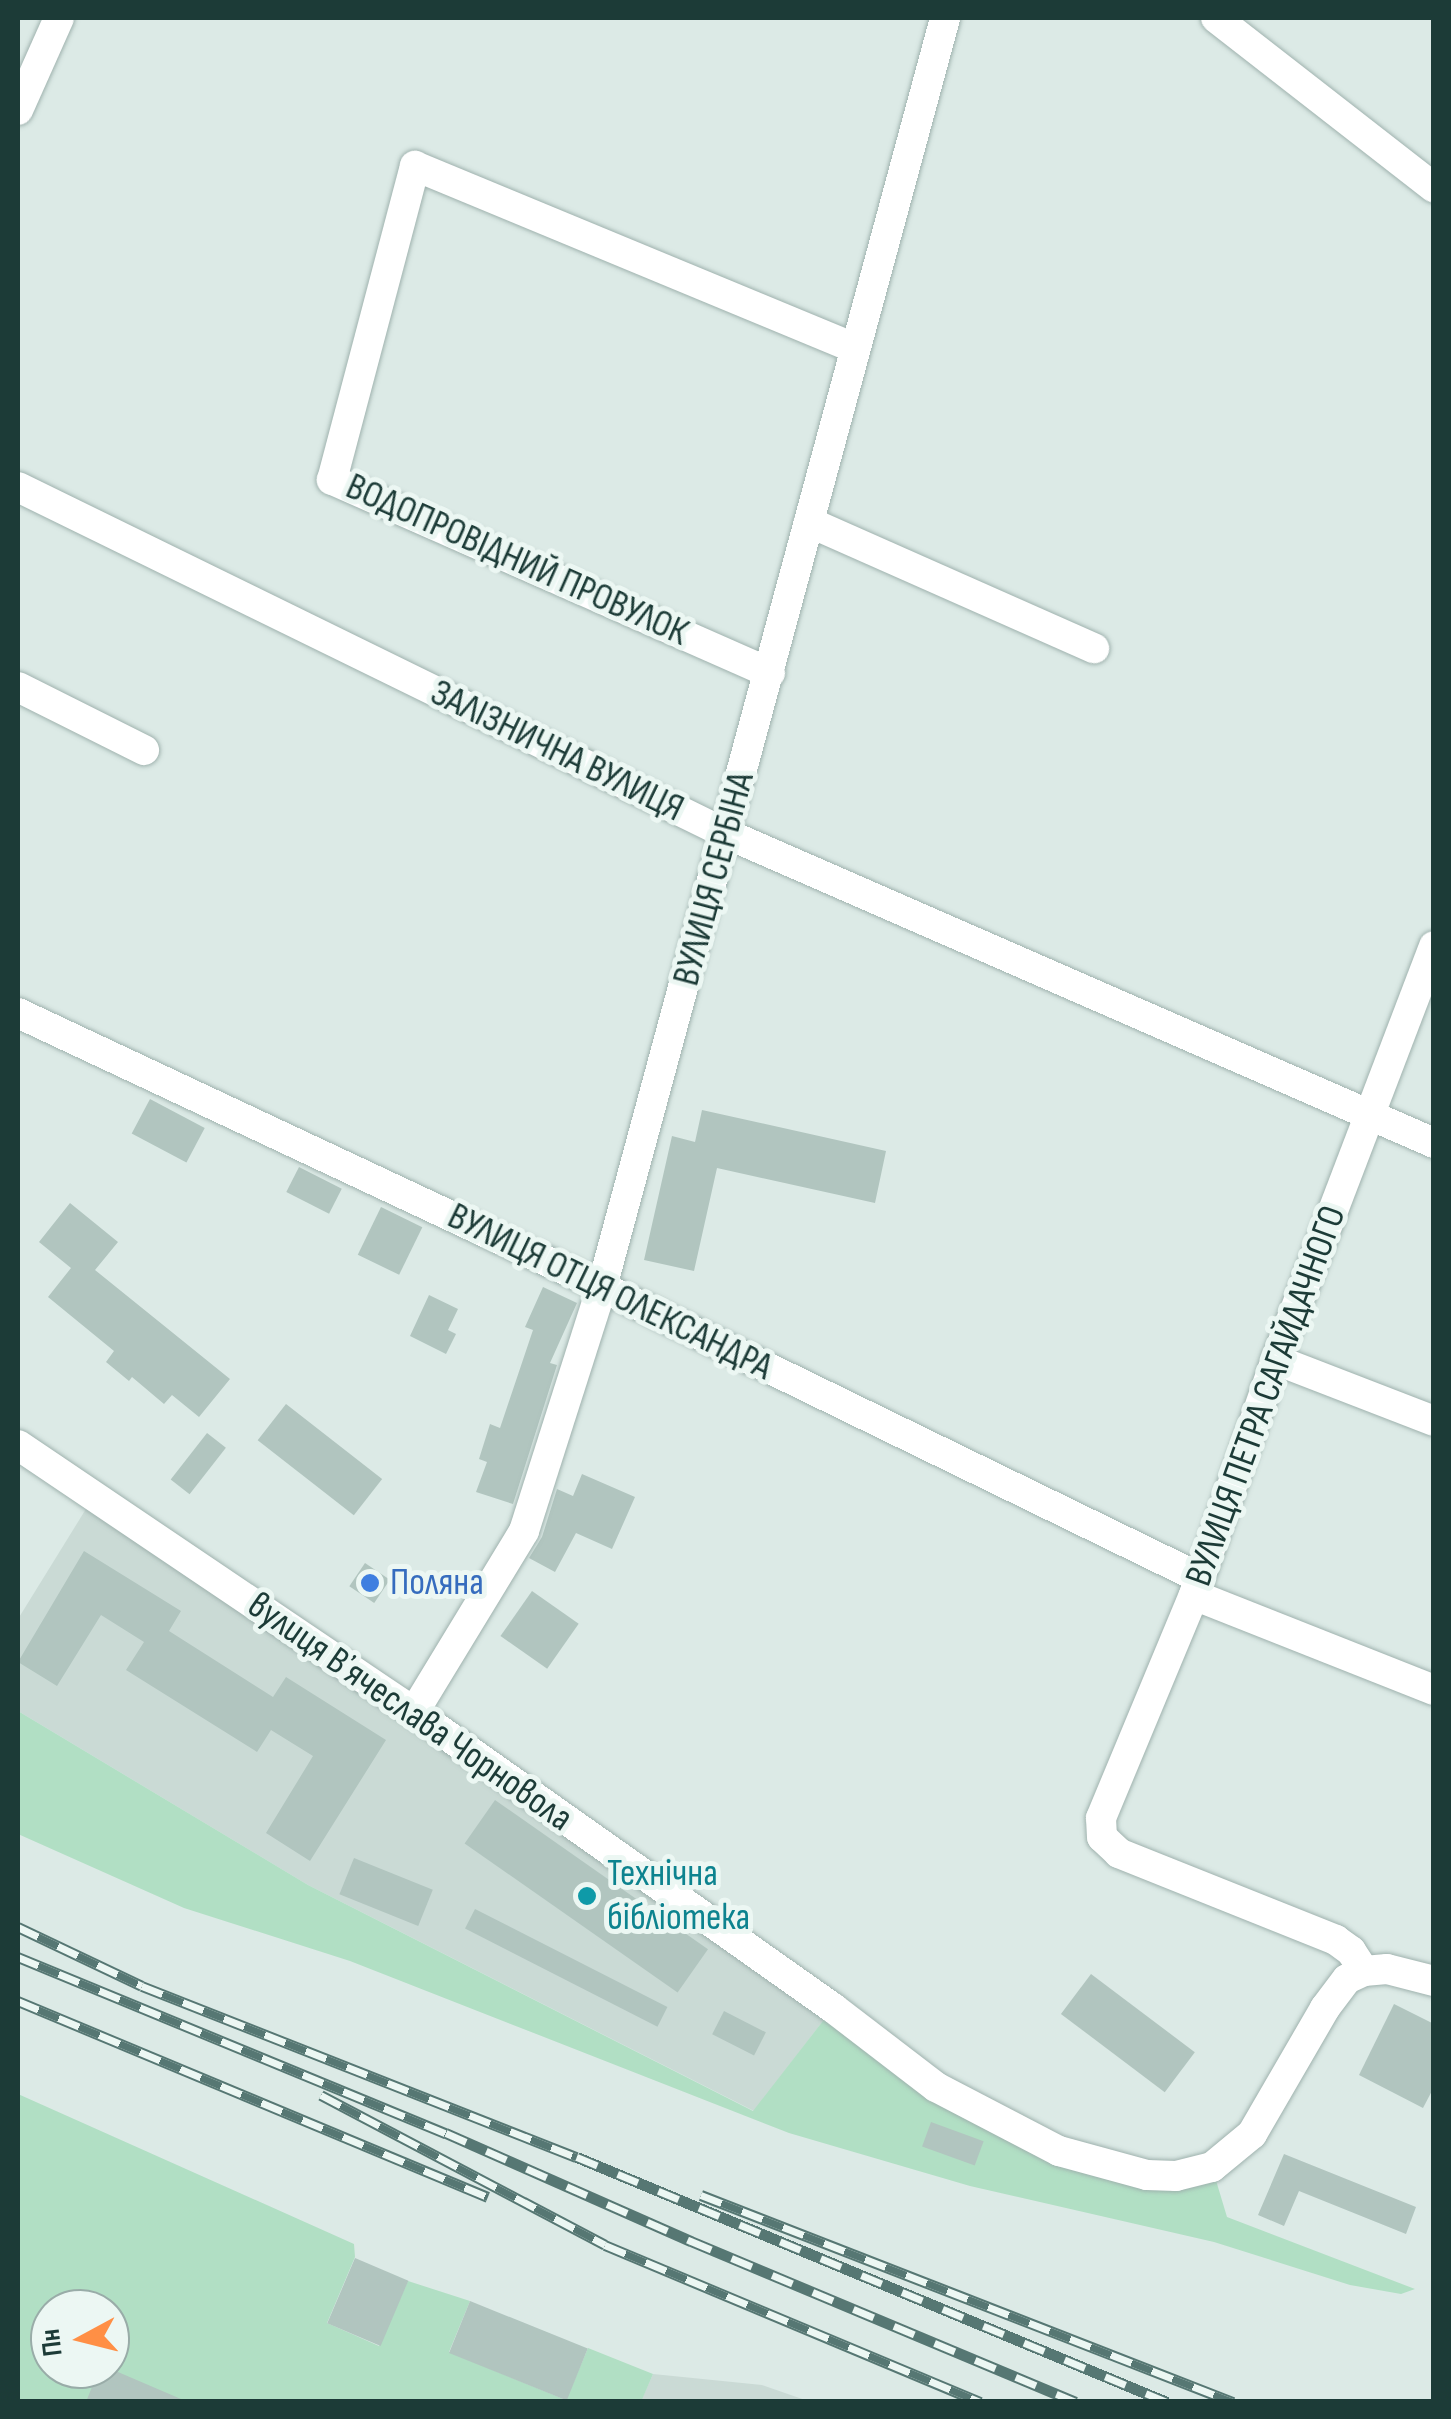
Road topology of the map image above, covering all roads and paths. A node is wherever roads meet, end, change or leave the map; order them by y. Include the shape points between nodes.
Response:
1 (60, 18) edge
2 (945, 18) edge
3 (1216, 18) edge
4 (19, 103) edge
5 (1434, 188) edge
6 (853, 347) junction
7 (18, 487) edge
8 (808, 522) junction
9 (1094, 648) dead end
10 (770, 674) junction
11 (18, 687) edge
12 (144, 750) dead end
13 (726, 834) junction
14 (1434, 946) edge
15 (18, 1013) edge
16 (1368, 1116) junction
17 (1434, 1142) edge
18 (602, 1287) junction
19 (1276, 1360) junction
20 (1434, 1421) edge
21 (18, 1445) edge
22 (1197, 1587) junction
23 (1434, 1690) edge
24 (414, 1712) junction
25 (1364, 1971) junction
26 (1434, 1981) edge

1 - 4 street
2 - 6 street, ВУЛИЦЯ СЕРБІНА
3 - 5 street
6 - 8 street, ВУЛИЦЯ СЕРБІНА
6 - 10 street, ВОДОПРОВІДНИЙ ПРОВУЛОК via 415,166 332,480
7 - 13 street, ЗАЛІЗНИЧНА ВУЛИЦЯ
8 - 9 street
8 - 10 street, ВУЛИЦЯ СЕРБІНА
10 - 13 street, ВУЛИЦЯ СЕРБІНА
11 - 12 street
13 - 16 street, ЗАЛІЗНИЧНА ВУЛИЦЯ
13 - 18 street, ВУЛИЦЯ СЕРБІНА
14 - 16 street, ВУЛИЦЯ ПЕТРА САГАЙДАЧНОГО
15 - 18 street, ВУЛИЦЯ ОТЦЯ ОЛЕКСАНДРА
16 - 17 street, ЗАЛІЗНИЧНА ВУЛИЦЯ
16 - 19 street, ВУЛИЦЯ ПЕТРА САГАЙДАЧНОГО
18 - 22 street, ВУЛИЦЯ ОТЦЯ ОЛЕКСАНДРА
18 - 24 street, ВУЛИЦЯ СЕРБІНА via 524,1532
19 - 20 street
19 - 22 street, ВУЛИЦЯ ПЕТРА САГАЙДАЧНОГО
21 - 24 street, вулиця Вʼячеслава Чорновола
22 - 23 street, ВУЛИЦЯ ОТЦЯ ОЛЕКСАНДРА
22 - 25 street, ВУЛИЦЯ ПЕТРА САГАЙДАЧНОГО via 1101,1818 1106,1843 1336,1940
24 - 25 street, вулиця Вʼячеслава Чорновола via 950,2096 1042,2144 1114,2170 1176,2176 1230,2156 1258,2126 1336,1990
25 - 26 street via 1396,1970

